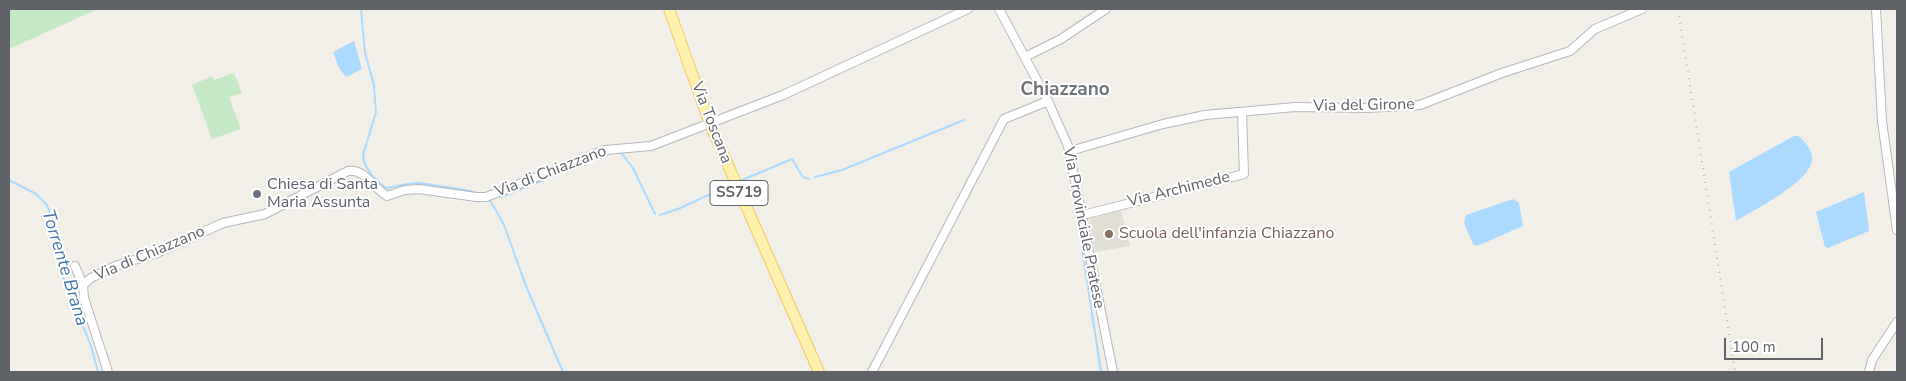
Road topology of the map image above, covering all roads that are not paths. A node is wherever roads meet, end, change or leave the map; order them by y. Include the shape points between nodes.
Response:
1 (670, 9) edge
2 (968, 9) edge
3 (999, 9) edge
4 (1106, 9) edge
5 (1642, 9) edge
6 (1876, 9) edge
7 (1025, 57) junction
8 (1048, 101) junction
9 (1242, 112) junction
10 (710, 124) junction
11 (1070, 151) junction
12 (1083, 215) junction
13 (1897, 230) edge
14 (75, 266) dead end
15 (83, 285) junction
16 (1897, 322) edge
17 (108, 372) edge
18 (819, 372) edge
19 (872, 372) edge
20 (1113, 372) edge
21 (1869, 372) edge

1 - 10 main road, Via Toscana / SS719
2 - 10 street, Via di Chiazzano via 783,95
3 - 7 street, Via Provinciale Pratese
4 - 7 street via 1061,39
5 - 9 street, Via del Girone via 1595,28 1570,51 1420,105 1295,107
6 - 13 street via 1882,121
7 - 8 street, Via Provinciale Pratese
8 - 11 street, Via Provinciale Pratese
8 - 19 street via 1004,119
9 - 11 street, Via del Girone via 1182,119
9 - 12 street, Via Archimede via 1244,174
10 - 15 street, Via di Chiazzano via 651,146 605,150 481,197 419,189 386,196 363,174 348,171 265,214 223,223 157,253 115,266
10 - 18 main road, Via Toscana / SS719
11 - 12 street, Via Provinciale Pratese
12 - 20 street, Via Provinciale Pratese
14 - 15 street, Via di Chiazzano
15 - 17 street, Via di Chiazzano via 84,298
16 - 21 street via 1872,360

